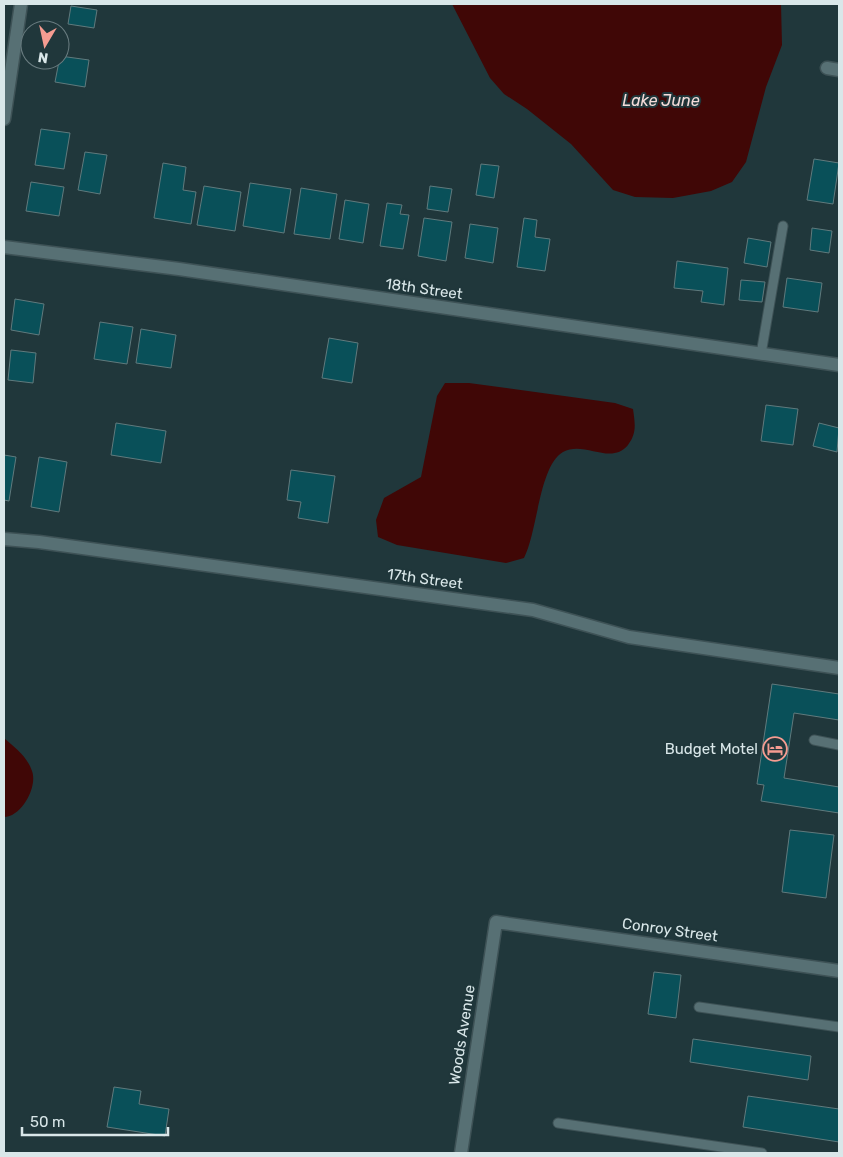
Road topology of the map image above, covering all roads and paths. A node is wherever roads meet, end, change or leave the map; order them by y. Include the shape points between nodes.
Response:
1 (21, 4) edge
2 (4, 119) edge
3 (783, 226) dead end
4 (4, 247) edge
5 (761, 354) junction
6 (839, 365) edge
7 (4, 539) edge
8 (839, 668) edge
9 (814, 740) dead end
10 (839, 745) edge
11 (496, 922) joint
12 (839, 971) edge
13 (699, 1007) dead end
14 (839, 1027) edge
15 (558, 1123) dead end
16 (461, 1153) edge
17 (762, 1153) edge

1 - 2 street
3 - 5 lane
4 - 5 street, 18th Street
5 - 6 street, 18th Street
7 - 8 street, 17th Street via 533,610 629,637
9 - 10 lane
11 - 12 street, Conroy Street
11 - 16 street, Woods Avenue
13 - 14 lane
15 - 17 lane

